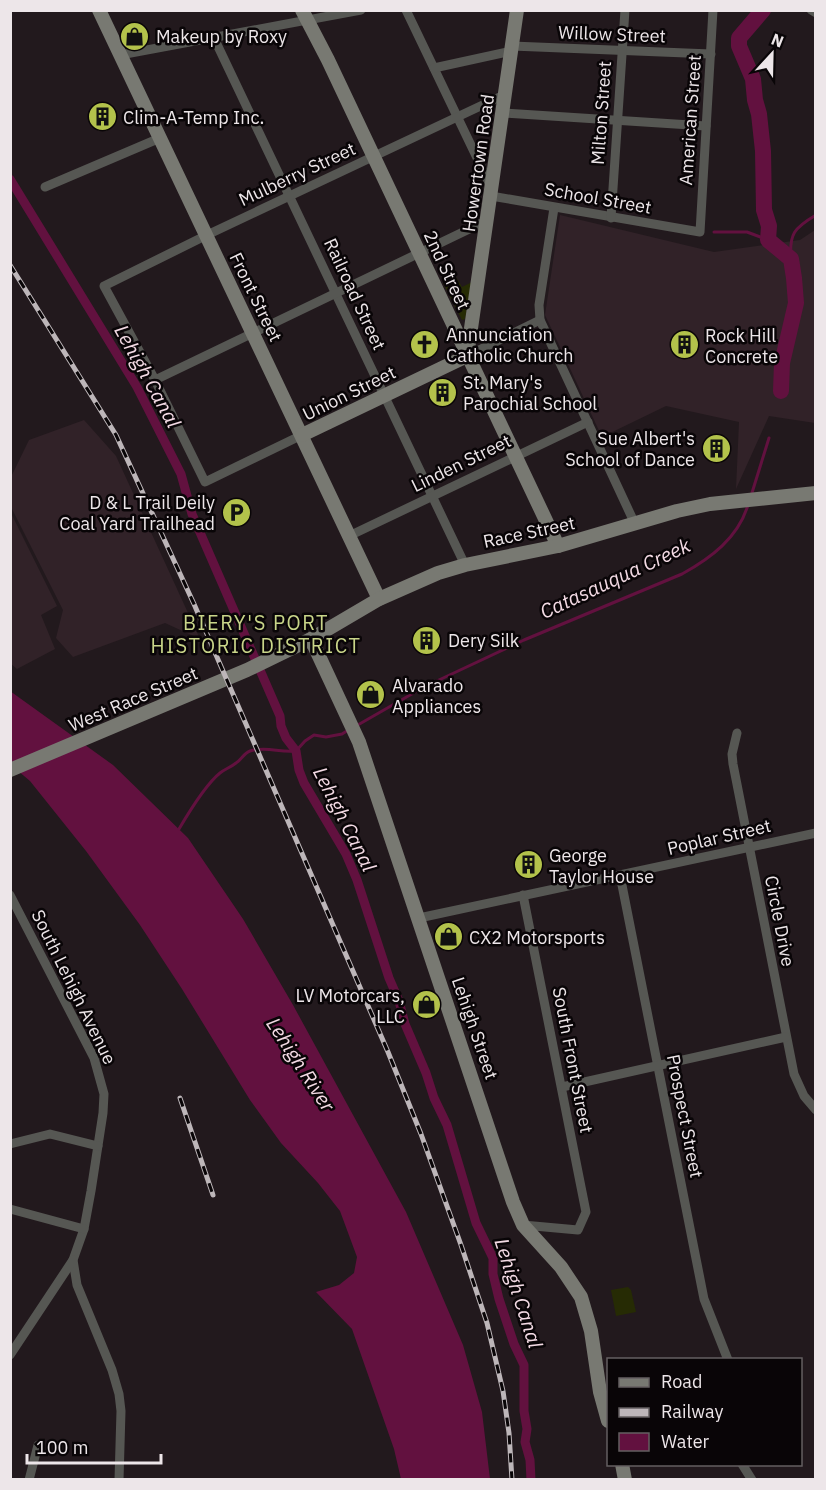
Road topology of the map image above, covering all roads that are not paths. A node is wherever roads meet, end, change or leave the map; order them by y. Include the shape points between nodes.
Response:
1 (99, 10) edge
2 (361, 10) edge
3 (406, 10) edge
4 (517, 10) edge
5 (625, 10) edge
6 (713, 10) edge
7 (811, 10) edge
8 (816, 13) edge
9 (305, 15) edge
10 (214, 38) junction
11 (512, 49) junction
12 (622, 51) junction
13 (711, 54) junction
14 (120, 55) junction
15 (434, 68) junction
16 (506, 94) junction
17 (503, 113) junction
18 (458, 116) junction
19 (618, 120) junction
20 (706, 126) junction
21 (160, 138) junction
22 (373, 156) junction
23 (45, 187) dead end
24 (492, 193) junction
25 (290, 195) junction
26 (554, 207) junction
27 (611, 218) junction
28 (488, 220) junction
29 (700, 232) joint
30 (207, 235) junction
31 (420, 253) junction
32 (337, 292) junction
33 (540, 320) junction
34 (253, 333) junction
35 (467, 356) junction
36 (155, 381) junction
37 (386, 395) junction
38 (588, 422) junction
39 (302, 435) junction
40 (515, 455) junction
41 (816, 494) edge
42 (433, 495) junction
43 (635, 524) junction
44 (349, 536) junction
45 (558, 546) junction
46 (465, 565) junction
47 (378, 599) junction
48 (311, 639) junction
49 (268, 660) joint
50 (737, 733) dead end
51 (10, 770) edge
52 (816, 833) edge
53 (748, 848) junction
54 (621, 875) junction
55 (10, 895) edge
56 (523, 895) junction
57 (419, 918) junction
58 (786, 1037) junction
59 (659, 1065) junction
60 (562, 1087) junction
61 (816, 1110) edge
62 (10, 1144) edge
63 (98, 1146) junction
64 (10, 1209) edge
65 (524, 1225) junction
66 (84, 1230) junction
67 (73, 1260) junction
68 (10, 1355) edge
69 (728, 1358) edge
70 (607, 1415) edge
71 (38, 1445) dead end
72 (743, 1466) edge
73 (29, 1479) edge
74 (119, 1479) edge
75 (752, 1479) edge

1 - 14 main road, Front Street
2 - 9 street
3 - 15 street
4 - 11 main road, Howertown Road
5 - 12 street, Milton Street
6 - 13 street, American Street
7 - 8 street
9 - 10 street
9 - 22 main road, 2nd Street
10 - 14 street
10 - 25 street, Railroad Street
11 - 12 street, Willow Street
11 - 15 street, Willow Street
11 - 16 main road, Howertown Road
12 - 13 street, Willow Street
12 - 19 street, Milton Street
13 - 20 street, American Street
14 - 21 main road, Front Street
15 - 18 street
16 - 17 main road, Howertown Road
16 - 18 street, Mulberry Street
17 - 19 street
17 - 24 main road, Howertown Road
18 - 22 street, Mulberry Street
18 - 24 street
19 - 20 street
19 - 27 street, Milton Street
20 - 29 street, American Street
21 - 23 street
21 - 30 main road, Front Street
22 - 25 street, Mulberry Street
22 - 31 main road, 2nd Street
24 - 26 street, School Street
24 - 28 main road, Howertown Road
25 - 30 street, Mulberry Street
25 - 32 street, Railroad Street
26 - 27 street, School Street
26 - 33 street
27 - 29 street, School Street
28 - 31 street
28 - 35 main road, Howertown Road
30 - 34 main road, Front Street
30 - 36 street, Mulberry Street via 104,286
31 - 32 street
31 - 35 main road, 2nd Street
32 - 34 street
32 - 37 street, Railroad Street
33 - 35 street, Union Street
33 - 38 street
34 - 36 street
34 - 39 main road, Front Street
35 - 37 main road, Union Street
35 - 40 main road, 2nd Street
36 - 39 street, Union Street via 205,482
37 - 39 main road, Union Street
37 - 42 street, Railroad Street
38 - 40 street, Linden Street
38 - 43 street
39 - 44 main road, Front Street
40 - 42 street, Linden Street
40 - 45 main road, 2nd Street
41 - 43 main road, Race Street via 677,511
42 - 44 street, Linden Street
42 - 46 street, Railroad Street
43 - 45 main road, Race Street
44 - 47 main road, Front Street
45 - 46 main road, Race Street
46 - 47 main road, Race Street
47 - 48 main road, Race Street
48 - 49 main road, Race Street
48 - 57 main road, Lehigh Street via 353,728
49 - 51 main road, West Race Street
50 - 53 street, Circle Drive via 732,754
52 - 53 street, Poplar Street
53 - 54 street, Poplar Street
53 - 58 street, Circle Drive
54 - 56 street, Poplar Street
54 - 59 street, Prospect Street
55 - 63 street, South Lehigh Avenue via 94,1058 104,1094
56 - 57 street, Poplar Street
56 - 60 street, South Front Street
57 - 65 main road, Lehigh Street
58 - 59 street
58 - 61 street, Circle Drive via 798,1086
59 - 60 street
59 - 69 street, Prospect Street via 704,1299
60 - 65 street, South Front Street via 586,1212 578,1230
62 - 63 street via 50,1134
63 - 66 street, South Lehigh Avenue
64 - 66 street
65 - 70 main road, Lehigh Street via 581,1297
66 - 67 street, South Lehigh Avenue
67 - 68 street
67 - 74 street, South Lehigh Avenue via 76,1285 119,1394
71 - 73 street
72 - 75 street

